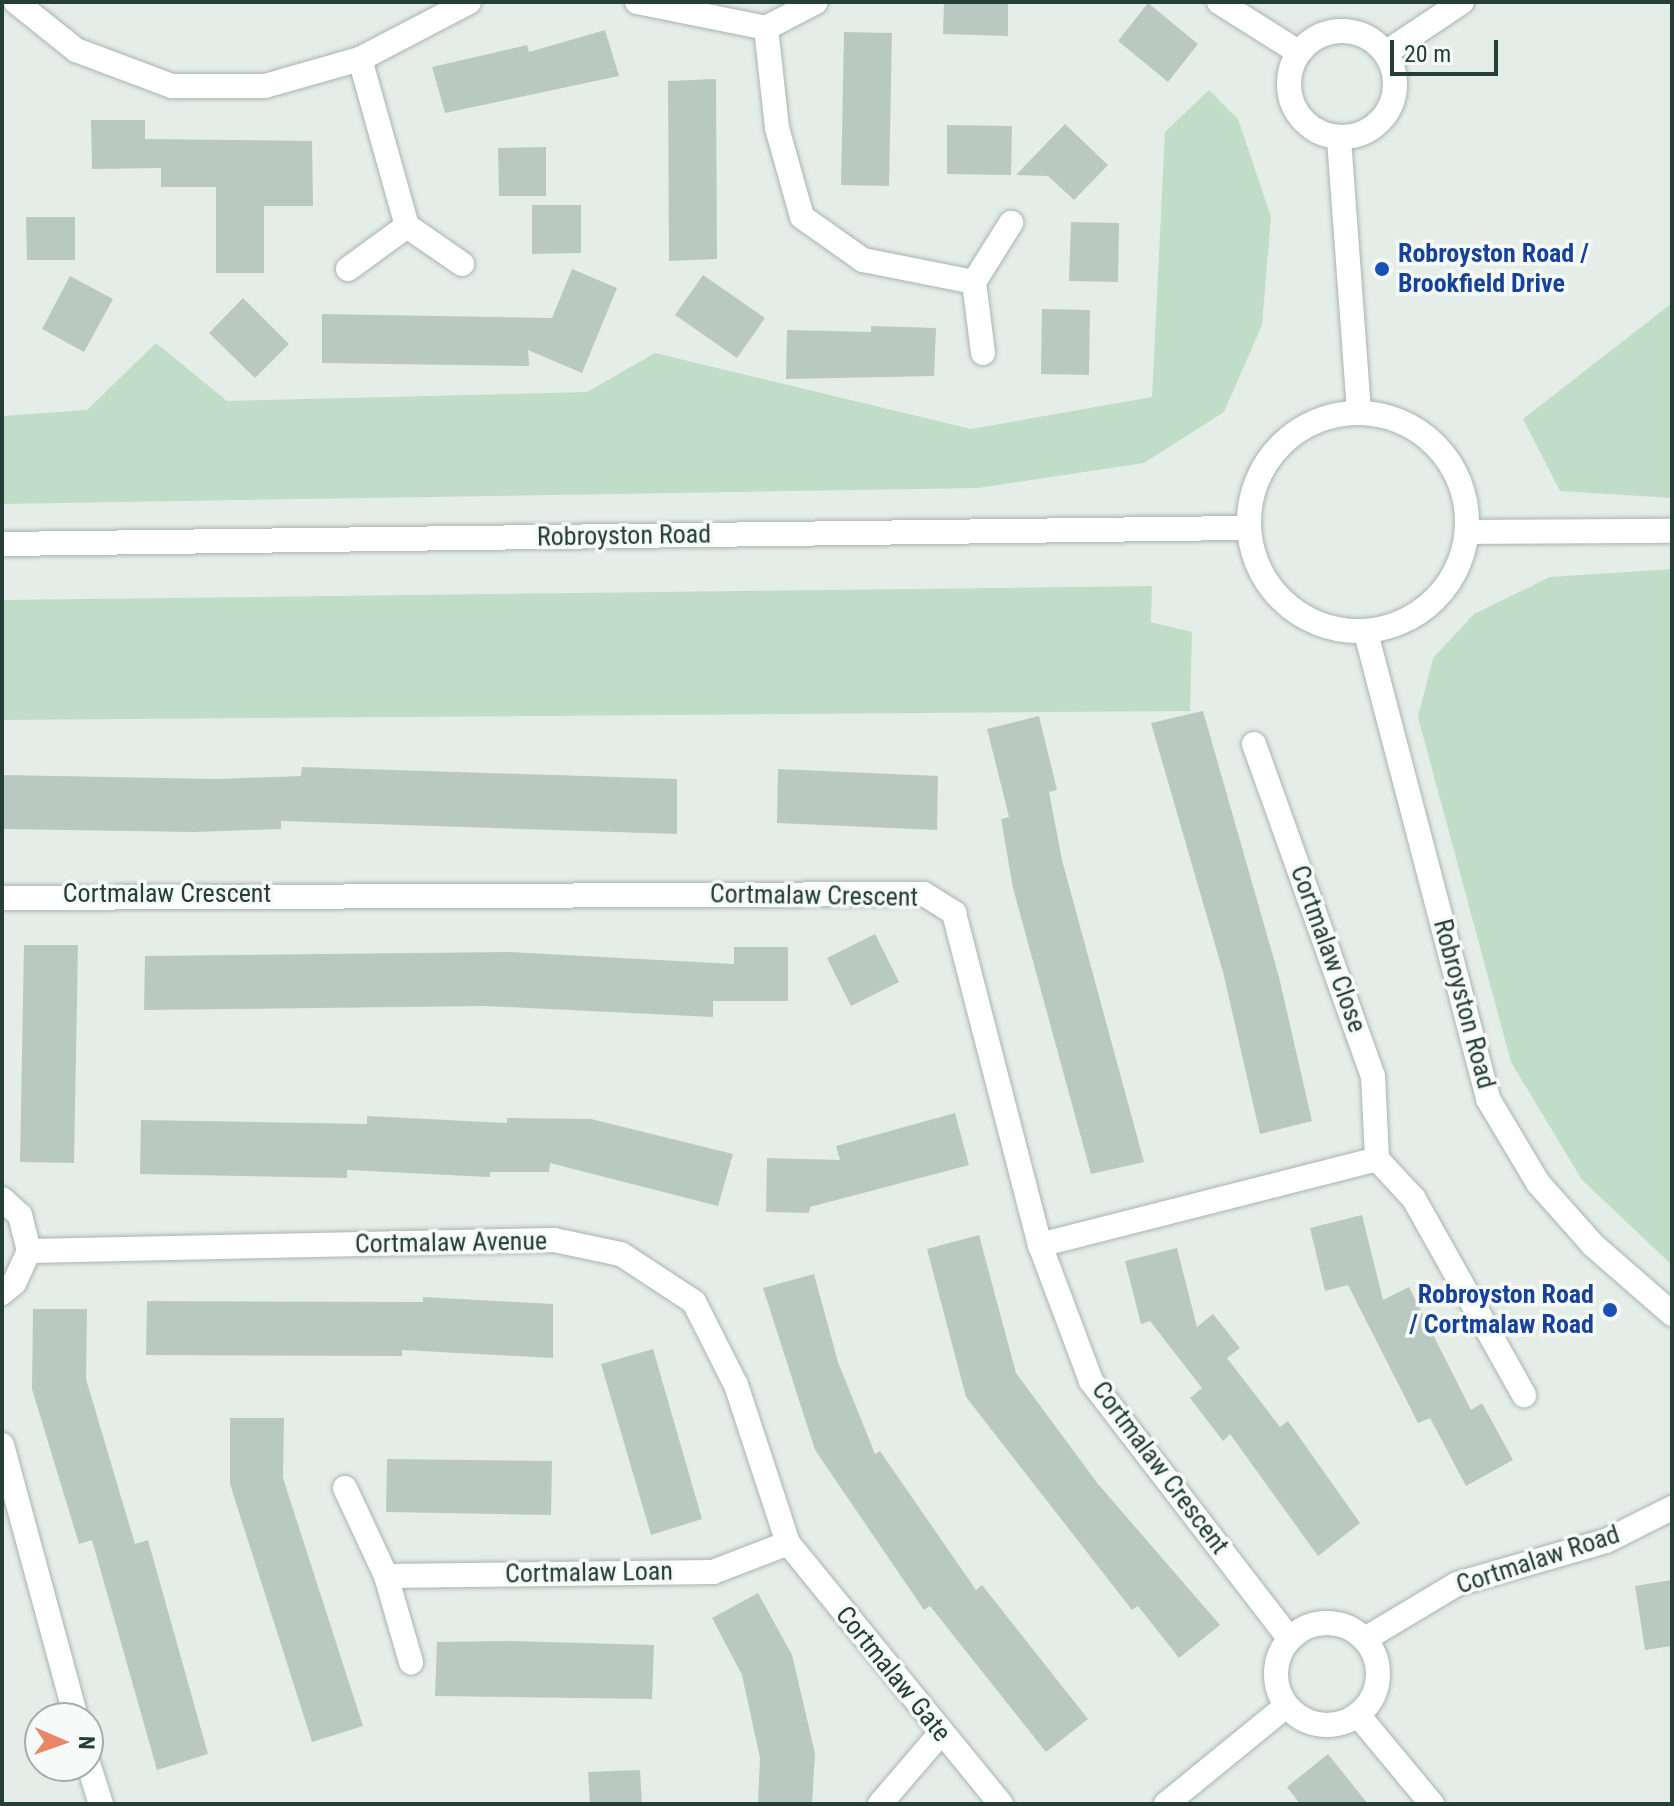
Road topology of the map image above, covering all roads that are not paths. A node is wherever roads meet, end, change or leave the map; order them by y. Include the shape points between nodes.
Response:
1 (16, 2) edge
2 (469, 2) edge
3 (637, 2) edge
4 (816, 2) edge
5 (1219, 2) edge
6 (1462, 2) edge
7 (766, 28) junction
8 (1298, 52) junction
9 (1387, 52) junction
10 (360, 59) junction
11 (1339, 139) junction
12 (1011, 223) dead end
13 (407, 226) junction
14 (462, 264) dead end
15 (348, 269) dead end
16 (974, 282) junction
17 (983, 353) dead end
18 (1359, 411) junction
19 (1247, 528) junction
20 (1672, 531) edge
21 (1469, 532) junction
22 (2, 544) edge
23 (1366, 633) junction
24 (1254, 744) dead end
25 (2, 898) edge
26 (1377, 1159) junction
27 (2, 1199) edge
28 (1040, 1245) junction
29 (29, 1251) junction
30 (2, 1293) edge
31 (1672, 1314) edge
32 (1524, 1395) dead end
33 (2, 1445) edge
34 (345, 1488) dead end
35 (1672, 1508) edge
36 (788, 1543) junction
37 (386, 1576) junction
38 (1289, 1638) junction
39 (1365, 1639) junction
40 (411, 1662) dead end
41 (72, 1702) edge
42 (1286, 1706) junction
43 (1358, 1715) junction
44 (940, 1734) junction
45 (94, 1782) edge
46 (101, 1804) edge
47 (880, 1804) edge
48 (1001, 1804) edge
49 (1166, 1804) edge
50 (1432, 1804) edge

1 - 10 street via 76,50 172,86 265,86
2 - 10 street
3 - 7 street
4 - 7 street
5 - 8 street
6 - 9 street
7 - 16 street via 777,128 802,217 863,260
8 - 9 street via 1314,37 1341,29 1367,36
8 - 11 street via 1287,87 1295,111 1310,128
9 - 11 street via 1395,75 1389,113 1361,135
10 - 13 street
11 - 18 street
12 - 16 street
13 - 14 street
13 - 15 street
16 - 17 street
18 - 19 street via 1301,426 1257,475
18 - 21 street via 1412,424 1459,475
19 - 22 street, Robroyston Road
19 - 23 street via 1262,578 1312,623
20 - 21 street
21 - 23 street via 1460,567 1428,609
23 - 31 street, Robroyston Road via 1488,1099 1538,1183 1593,1245
24 - 26 street, Cortmalaw Close via 1373,1076
25 - 28 street, Cortmalaw Crescent via 924,894 954,913
26 - 28 street
26 - 32 street via 1414,1199
27 - 29 street via 20,1215
28 - 38 street, Cortmalaw Crescent via 1091,1381
29 - 30 street via 24,1268
29 - 36 street, Cortmalaw Avenue via 554,1240 621,1254 694,1302 736,1385
33 - 41 street
34 - 37 street
35 - 39 street, Cortmalaw Road via 1606,1541 1457,1584
36 - 37 street, Cortmalaw Loan via 713,1572
36 - 44 street, Cortmalaw Gate
37 - 40 street
38 - 39 street via 1319,1622 1351,1628
38 - 42 street via 1275,1679
39 - 43 street via 1374,1653 1377,1687
42 - 43 street via 1313,1723 1344,1722
42 - 49 street
43 - 50 street
44 - 47 street
44 - 48 street, Cortmalaw Gate
45 - 46 street

